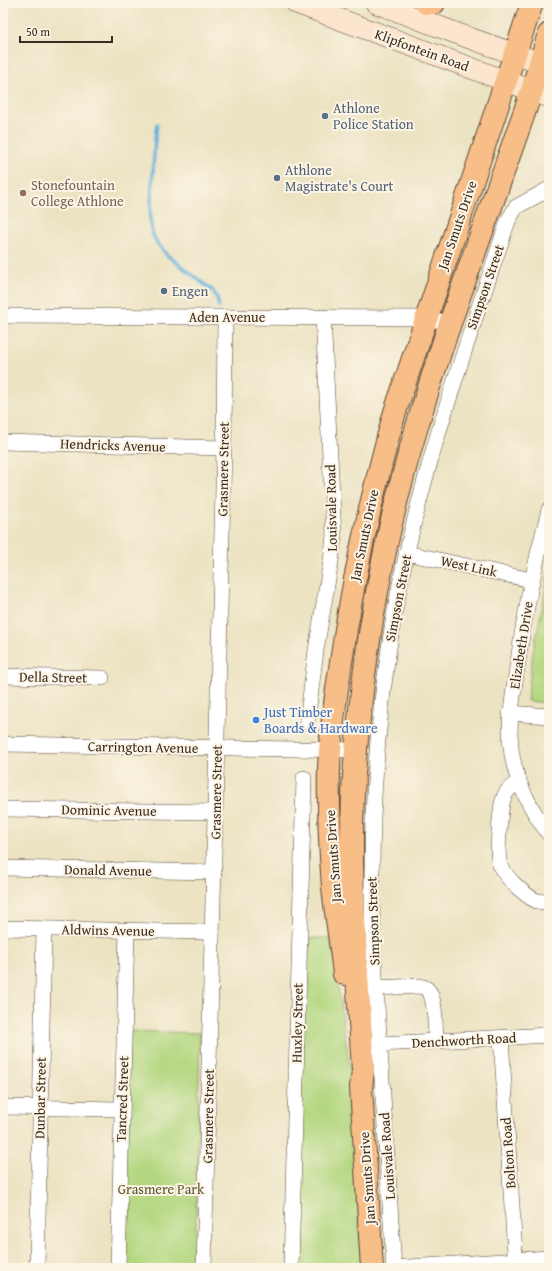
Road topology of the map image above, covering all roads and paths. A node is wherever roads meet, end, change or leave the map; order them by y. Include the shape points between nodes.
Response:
1 (296, 3) edge
2 (376, 3) edge
3 (426, 3) edge
4 (434, 3) edge
5 (532, 3) edge
6 (549, 34) edge
7 (515, 54) junction
8 (545, 64) edge
9 (506, 80) junction
10 (540, 93) edge
11 (549, 189) edge
12 (3, 316) edge
13 (225, 317) junction
14 (322, 317) junction
15 (426, 318) junction
16 (450, 323) junction
17 (3, 442) edge
18 (224, 448) junction
19 (549, 510) edge
20 (406, 553) junction
21 (531, 580) junction
22 (3, 676) edge
23 (102, 678) dead end
24 (510, 713) junction
25 (549, 716) edge
26 (307, 722) dead end
27 (3, 744) edge
28 (217, 748) junction
29 (330, 749) junction
30 (356, 750) junction
31 (304, 778) dead end
32 (519, 781) junction
33 (3, 809) edge
34 (215, 812) junction
35 (549, 834) edge
36 (3, 868) edge
37 (214, 872) junction
38 (549, 902) edge
39 (3, 928) edge
40 (44, 929) junction
41 (127, 931) junction
42 (212, 932) junction
43 (375, 988) junction
44 (549, 1035) edge
45 (501, 1038) junction
46 (436, 1041) junction
47 (380, 1044) junction
48 (361, 1087) junction
49 (3, 1107) edge
50 (40, 1108) junction
51 (122, 1109) junction
52 (549, 1258) edge
53 (515, 1264) edge
54 (37, 1268) edge
55 (118, 1268) edge
56 (204, 1268) edge
57 (291, 1268) edge
58 (372, 1268) edge
59 (394, 1268) edge

1 - 9 main road, Klipfontein Road
2 - 7 main road, Klipfontein Road
3 - 4 main road
5 - 7 main road, Jan Smuts Drive
6 - 8 main road, Jan Smuts Drive
7 - 8 main road, Klipfontein Road
7 - 9 main road, Jan Smuts Drive
8 - 10 main road, Jan Smuts Drive
9 - 10 main road, Klipfontein Road
9 - 15 main road, Jan Smuts Drive
10 - 16 main road, Jan Smuts Drive
11 - 20 street, Simpson Street via 516,207 508,221 426,472
12 - 13 street, Aden Avenue
13 - 14 street, Aden Avenue
13 - 18 street, Grasmere Street
14 - 15 street, Aden Avenue
14 - 26 street, Louisvale Road via 334,536
15 - 16 street, Aden Avenue
15 - 29 main road, Jan Smuts Drive via 395,412 365,525 344,641
16 - 30 main road, Jan Smuts Drive via 422,407 389,534 367,651
17 - 18 street, Hendricks Avenue
18 - 28 street, Grasmere Street
19 - 21 street, Elizabeth Drive
20 - 21 street, West Link
20 - 43 street, Simpson Street via 389,648 376,766 372,874
21 - 24 street, Elizabeth Drive
22 - 23 street, Della Street
24 - 25 street
24 - 32 street, Elizabeth Drive via 512,756
27 - 28 street, Carrington Avenue
28 - 29 street, Carrington Avenue
28 - 34 street, Grasmere Street
29 - 30 street, Carrington Avenue
29 - 48 main road, Jan Smuts Drive via 333,886 355,1071
30 - 48 main road, Jan Smuts Drive via 352,826 363,1071
31 - 57 street, Huxley Street
32 - 35 street, Elizabeth Drive via 532,811
32 - 38 street via 507,792 502,802 499,861 505,873 522,891 537,901
33 - 34 street, Dominic Avenue
34 - 37 street, Grasmere Street
36 - 37 street, Donald Avenue
37 - 42 street, Grasmere Street
39 - 40 street, Aldwins Avenue
40 - 41 street, Aldwins Avenue
40 - 50 street, Dunbar Street
41 - 42 street, Aldwins Avenue
41 - 51 street, Tancred Street
42 - 56 street, Grasmere Street
43 - 46 street via 420,986 430,991 434,1006
43 - 47 street, Simpson Street
44 - 45 street, Denchworth Road
45 - 46 street, Denchworth Road
45 - 53 street, Bolton Road
46 - 47 street, Denchworth Road
47 - 59 street, Louisvale Road
48 - 58 main road, Jan Smuts Drive
49 - 50 street
50 - 51 street
50 - 54 street, Dunbar Street
51 - 55 street, Tancred Street
52 - 53 street
53 - 59 street

